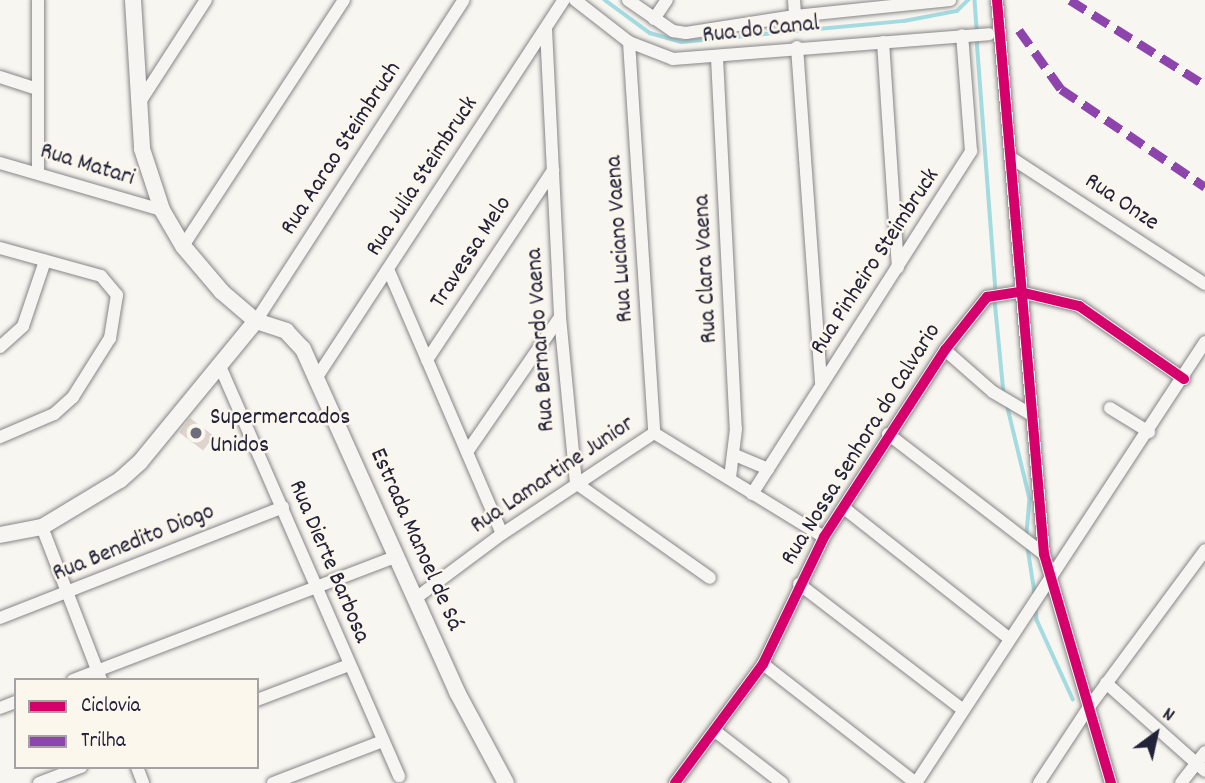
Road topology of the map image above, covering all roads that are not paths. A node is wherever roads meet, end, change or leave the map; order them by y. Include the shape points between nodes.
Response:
1 (37, 0) edge
2 (133, 0) edge
3 (206, 0) edge
4 (344, 0) edge
5 (464, 0) edge
6 (564, 0) edge
7 (575, 0) edge
8 (628, 0) edge
9 (667, 0) edge
10 (794, 0) edge
11 (997, 0) edge
12 (947, 1) edge
13 (880, 4) edge
14 (795, 16) junction
15 (654, 19) junction
16 (546, 29) junction
17 (966, 34) junction
18 (989, 34) dead end
19 (629, 42) junction
20 (883, 42) junction
21 (797, 47) junction
22 (717, 58) junction
23 (0, 77) edge
24 (37, 89) junction
25 (138, 105) junction
26 (1013, 159) junction
27 (0, 163) edge
28 (552, 170) junction
29 (38, 173) junction
30 (162, 211) junction
31 (183, 246) junction
32 (0, 248) edge
33 (45, 261) junction
34 (898, 268) junction
35 (388, 269) junction
36 (1205, 284) edge
37 (1017, 291) junction
38 (561, 317) junction
39 (256, 321) junction
40 (1205, 342) edge
41 (0, 346) edge
42 (945, 350) junction
43 (427, 360) junction
44 (219, 364) junction
45 (317, 377) junction
46 (1184, 379) junction
47 (821, 385) junction
48 (1110, 408) dead end
49 (1030, 414) junction
50 (1149, 432) junction
51 (654, 433) junction
52 (888, 434) junction
53 (0, 437) edge
54 (467, 452) junction
55 (735, 455) junction
56 (768, 469) junction
57 (730, 478) junction
58 (576, 483) junction
59 (752, 494) junction
60 (283, 507) junction
61 (844, 508) junction
62 (43, 527) junction
63 (502, 534) junction
64 (0, 535) edge
65 (824, 537) junction
66 (1039, 550) junction
67 (1205, 550) edge
68 (397, 556) junction
69 (710, 578) dead end
70 (1049, 579) junction
71 (799, 584) junction
72 (318, 586) junction
73 (68, 594) junction
74 (416, 598) junction
75 (0, 618) edge
76 (1010, 639) junction
77 (763, 664) junction
78 (349, 665) junction
79 (99, 675) edge
80 (1107, 683) junction
81 (259, 699) edge
82 (963, 710) junction
83 (1086, 710) junction
84 (715, 731) junction
85 (383, 741) junction
86 (1205, 752) edge
87 (1200, 767) edge
88 (76, 769) edge
89 (399, 776) dead end
90 (39, 783) edge
91 (273, 783) edge
92 (506, 783) edge
93 (675, 783) edge
94 (782, 783) edge
95 (916, 783) edge
96 (1039, 783) edge
97 (1111, 783) edge
98 (1181, 783) edge

1 - 24 street
2 - 25 main road, Estrada Manoel de Sá
3 - 25 street
4 - 31 street
5 - 39 street, Rua Aarao Steimbruch
6 - 16 street, Rua Julia Steimbruck
7 - 19 street, Rua do Canal
8 - 15 street, Rua do Canal
9 - 15 street
10 - 14 street
11 - 26 street
12 - 13 street, Rua do Canal
13 - 14 street, Rua do Canal
14 - 15 street, Rua do Canal via 687,33 673,31
16 - 28 street, Rua Bernardo Vaena
16 - 35 street, Rua Julia Steimbruck
17 - 18 street, Rua do Canal
17 - 20 street, Rua do Canal
17 - 34 street, Rua Pinheiro Steimbruck via 971,151
19 - 22 street, Rua do Canal via 673,60
19 - 51 street, Rua Luciano Vaena
20 - 21 street, Rua do Canal
20 - 34 street
21 - 22 street, Rua do Canal
21 - 47 street
22 - 55 street, Rua Clara Vaena
23 - 24 street
24 - 29 street
25 - 30 main road, Estrada Manoel de Sá via 142,149
26 - 36 street, Rua Onze
26 - 37 street
27 - 29 street, Rua Matari
28 - 38 street, Rua Bernardo Vaena
28 - 43 street, Travessa Melo
29 - 30 street, Rua Matari
30 - 31 main road, Estrada Manoel de Sá
31 - 39 main road, Estrada Manoel de Sá via 222,292
32 - 33 street
33 - 41 street via 23,326
33 - 53 street via 111,283 117,295 115,320 99,360 73,397 54,414
34 - 47 street, Rua Pinheiro Steimbruck
35 - 43 street
35 - 45 street, Rua Julia Steimbruck
37 - 42 street, Rua Nossa Senhora do Calvario via 988,297
37 - 46 street via 1079,306
37 - 49 street
38 - 54 street
38 - 58 street, Rua Bernardo Vaena
39 - 44 main road
39 - 45 main road, Estrada Manoel de Sá via 286,331
40 - 46 street
42 - 49 street via 993,392
42 - 52 street, Rua Nossa Senhora do Calvario
43 - 54 street
44 - 60 street, Rua Dierte Barbosa
44 - 62 main road via 140,462 102,493
45 - 68 main road, Estrada Manoel de Sá
46 - 50 street
47 - 56 street, Rua Pinheiro Steimbruck
48 - 50 street
49 - 66 street
50 - 70 street
51 - 57 street, Rua Lamartine Junior
51 - 58 street, Rua Lamartine Junior
52 - 61 street, Rua Nossa Senhora do Calvario
52 - 66 street
54 - 63 street
55 - 56 street
55 - 57 street, Rua Clara Vaena
56 - 59 street, Rua Pinheiro Steimbruck
57 - 59 street, Rua Lamartine Junior
58 - 63 street, Rua Lamartine Junior
58 - 69 street
59 - 65 street, Rua Lamartine Junior
60 - 72 street, Rua Dierte Barbosa
60 - 73 street, Rua Benedito Diogo
61 - 65 street, Rua Nossa Senhora do Calvario
61 - 76 street
62 - 64 main road
62 - 73 street
63 - 74 street, Rua Lamartine Junior
65 - 71 street, Rua Nossa Senhora do Calvario
66 - 70 street
67 - 80 street
68 - 72 street
68 - 74 main road, Estrada Manoel de Sá
70 - 76 street
70 - 83 street
71 - 77 street, Rua Nossa Senhora do Calvario
71 - 82 street
72 - 78 street, Rua Dierte Barbosa
72 - 79 street
73 - 75 street, Rua Benedito Diogo
73 - 79 street
74 - 92 main road, Estrada Manoel de Sá via 482,746
76 - 82 street
77 - 84 street, Rua Nossa Senhora do Calvario
77 - 95 street
78 - 81 street
78 - 85 street, Rua Dierte Barbosa
80 - 83 street
80 - 87 street
82 - 95 street
83 - 96 street
83 - 97 street
84 - 93 street, Rua Nossa Senhora do Calvario
84 - 94 street
85 - 89 street, Rua Dierte Barbosa
85 - 91 street
86 - 87 street
87 - 98 street
88 - 90 street

